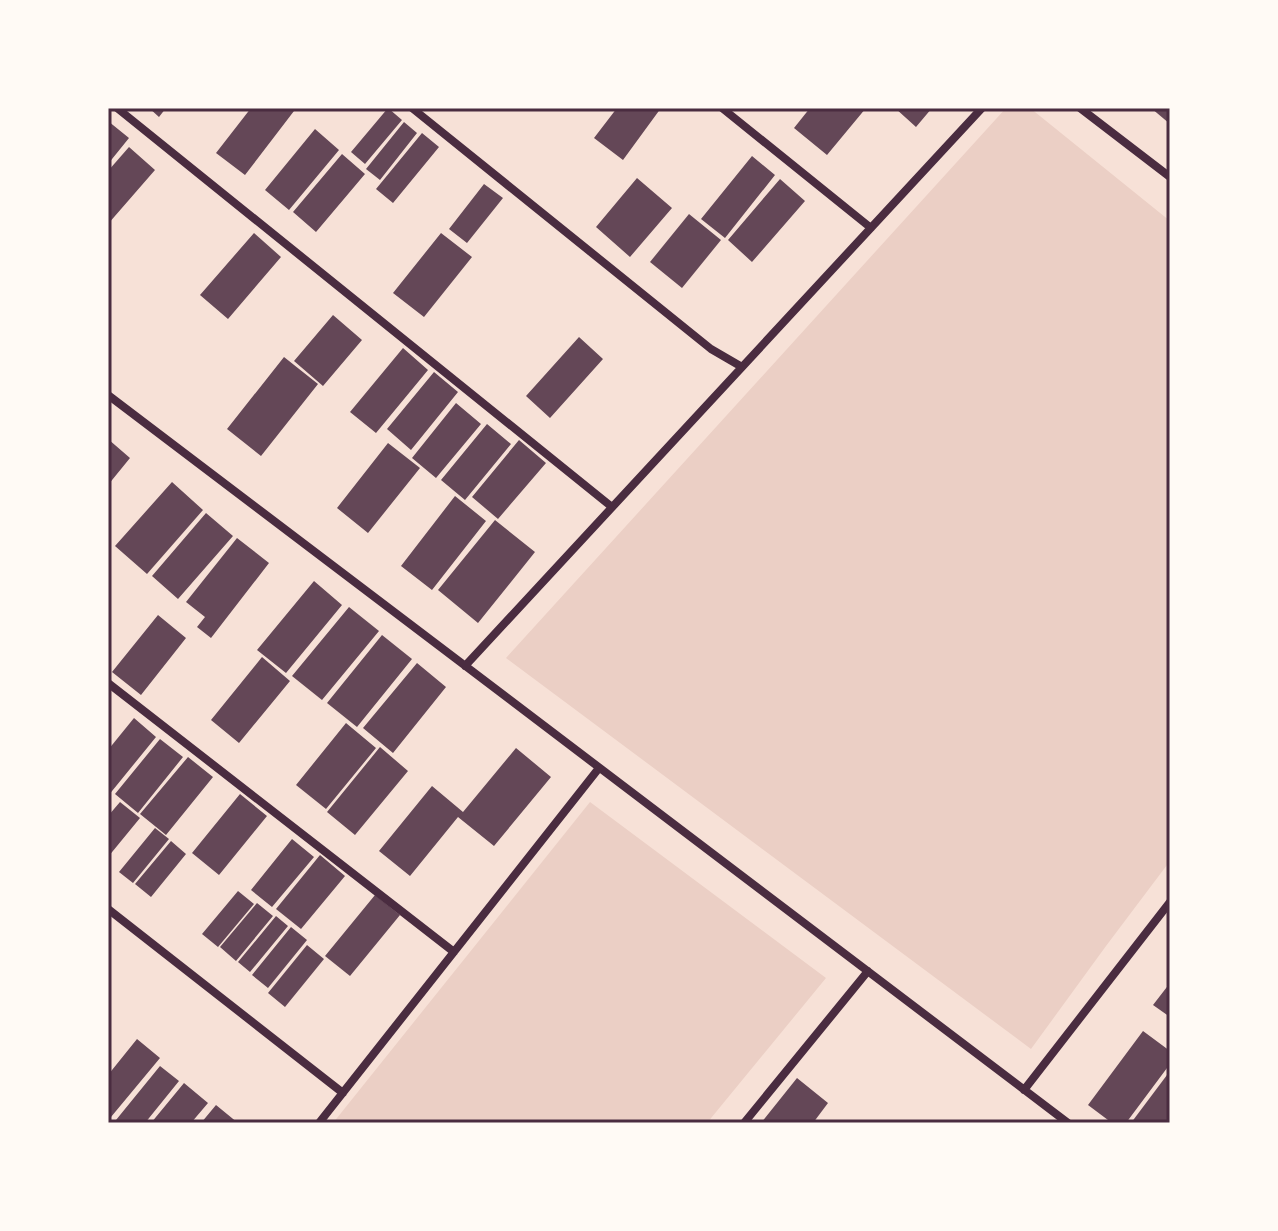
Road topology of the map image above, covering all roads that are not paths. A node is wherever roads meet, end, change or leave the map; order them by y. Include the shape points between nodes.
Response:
1 (117, 108) edge
2 (412, 108) edge
3 (722, 108) edge
4 (982, 108) edge
5 (1080, 108) edge
6 (1170, 177) edge
7 (871, 228) junction
8 (742, 367) junction
9 (108, 395) edge
10 (612, 507) junction
11 (465, 666) junction
12 (108, 683) edge
13 (599, 768) junction
14 (1169, 906) edge
15 (108, 909) edge
16 (454, 952) junction
17 (868, 971) junction
18 (1024, 1090) junction
19 (343, 1093) junction
20 (319, 1123) edge
21 (744, 1123) edge
22 (1068, 1123) edge

1 - 10 street
2 - 8 street via 711,349
3 - 7 street
4 - 7 street
5 - 6 street
7 - 8 street
8 - 10 street
9 - 11 street
10 - 11 street
11 - 13 street
12 - 16 street
13 - 16 street
13 - 17 street
14 - 18 street
15 - 19 street
16 - 19 street
17 - 18 street
17 - 21 street
18 - 22 street
19 - 20 street

